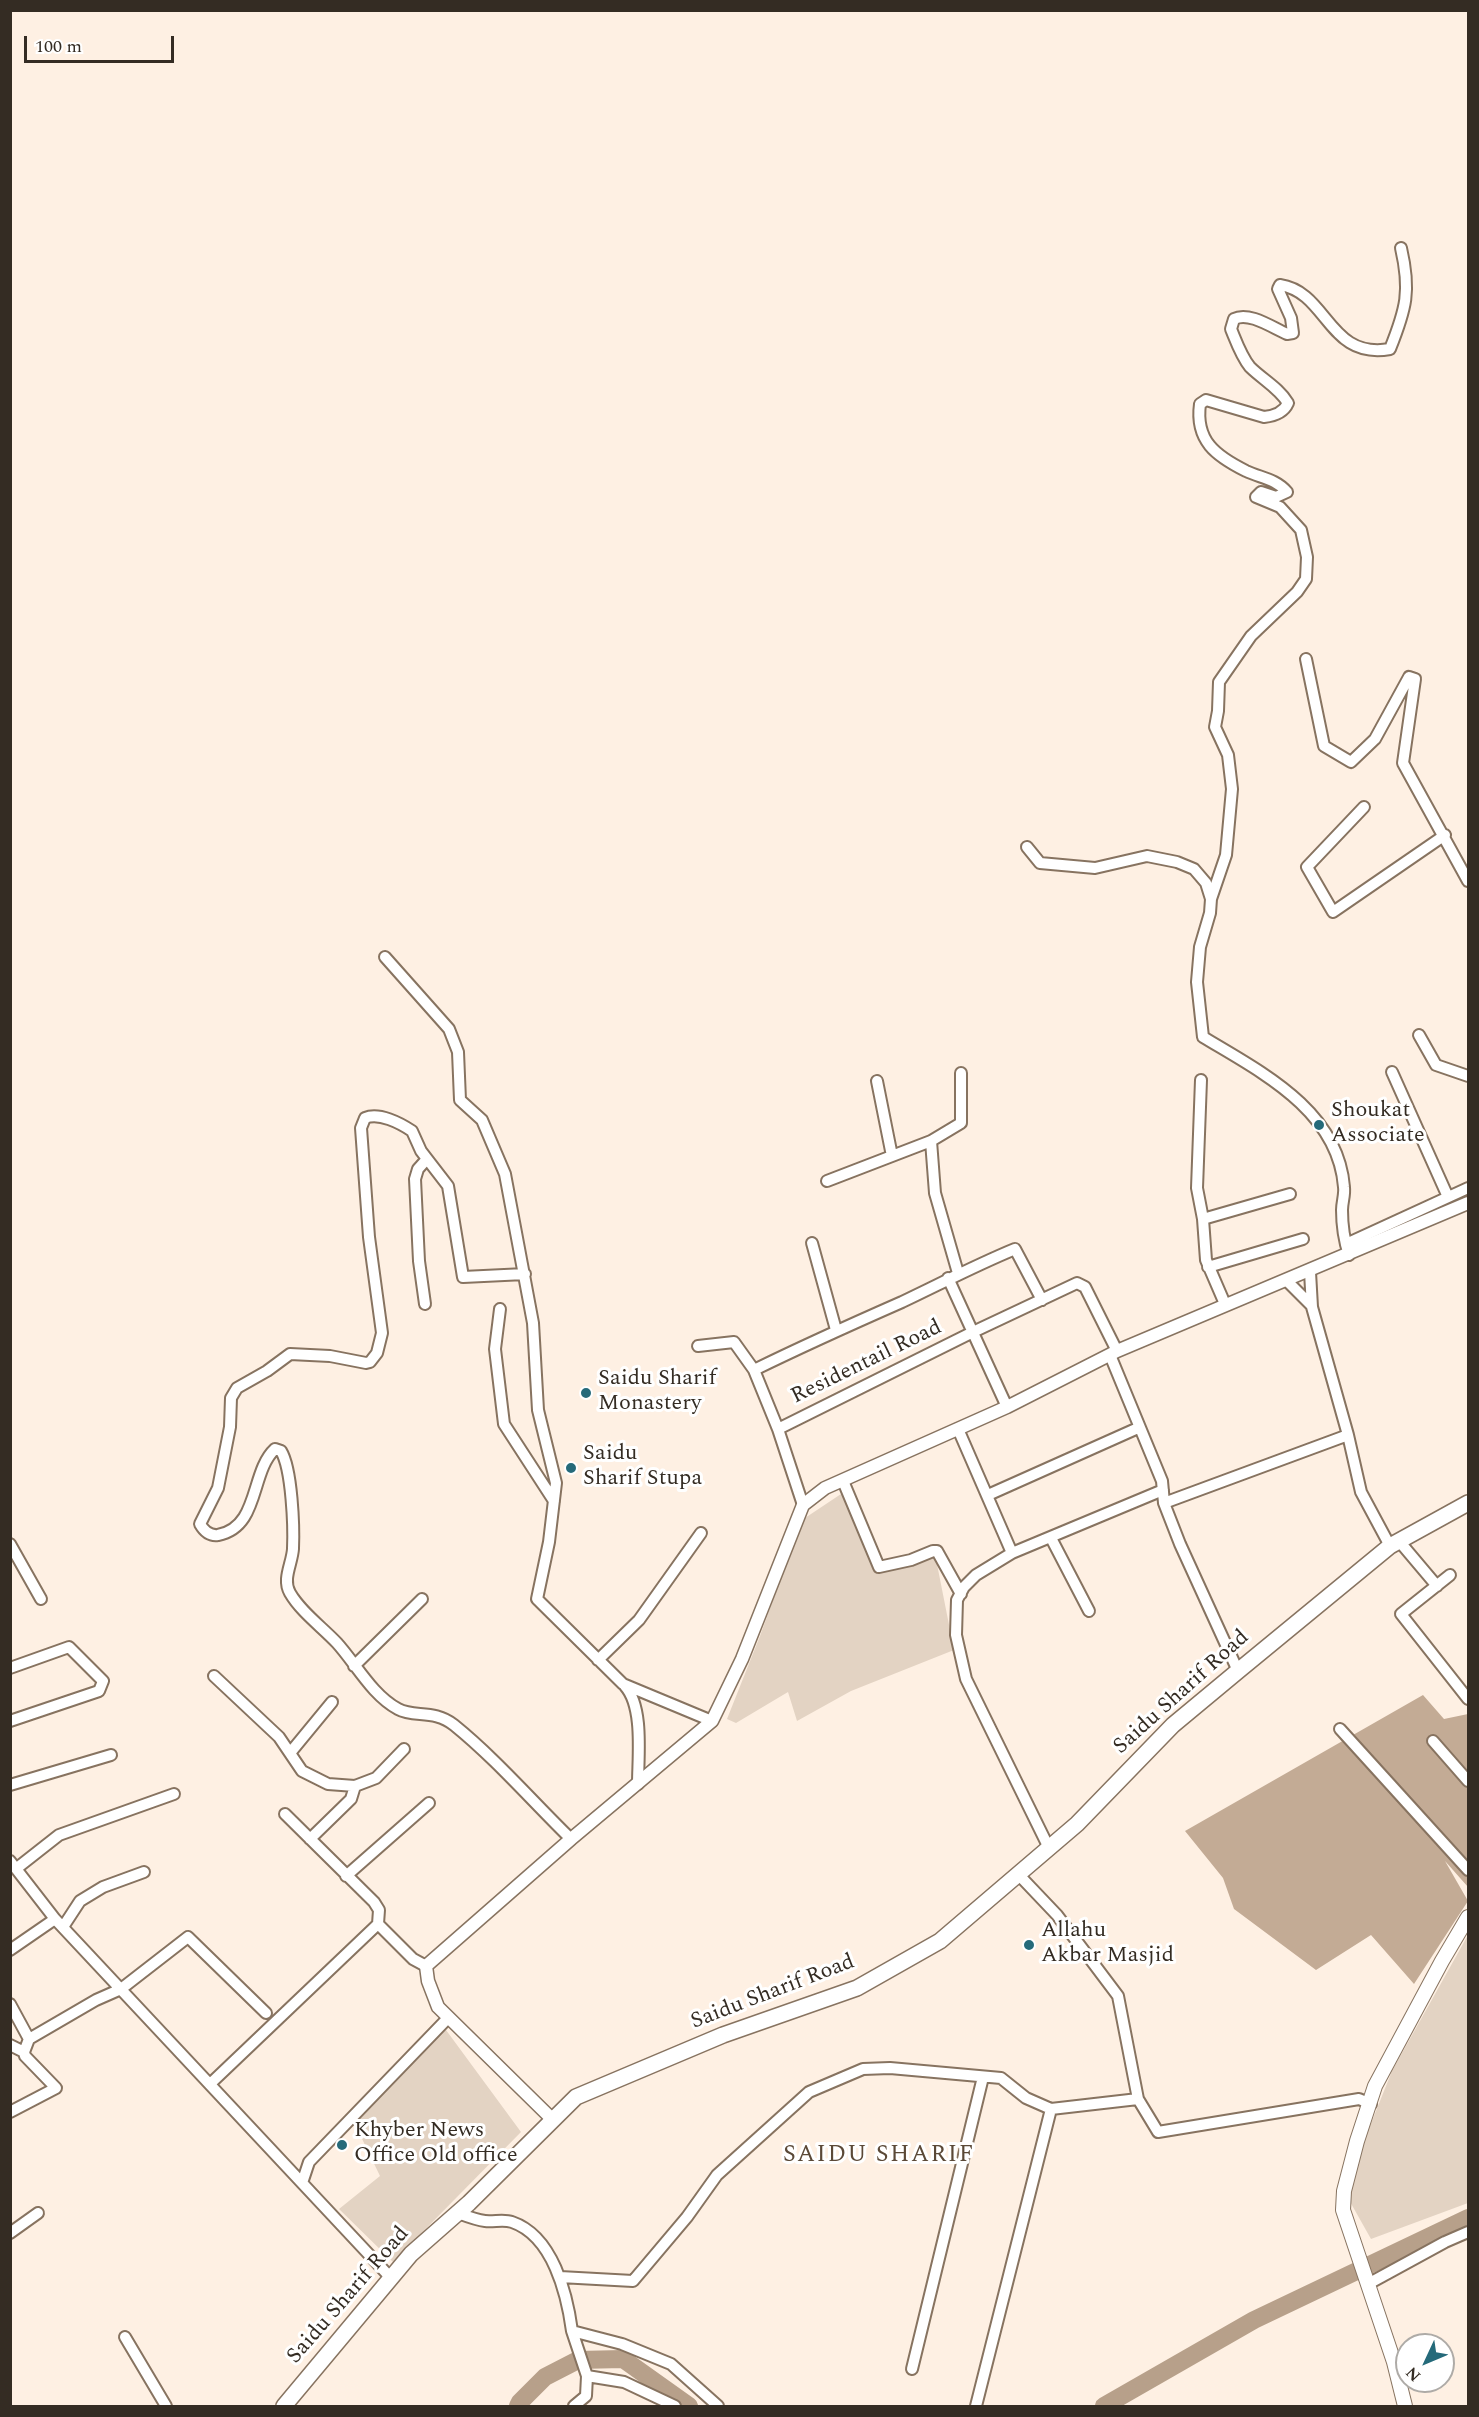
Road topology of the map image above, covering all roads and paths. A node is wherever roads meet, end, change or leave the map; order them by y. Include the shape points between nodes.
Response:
1 (1401, 248) dead end
2 (1306, 659) dead end
3 (1364, 807) dead end
4 (1444, 835) junction
5 (1027, 847) dead end
6 (1468, 880) edge
7 (1211, 899) junction
8 (385, 957) dead end
9 (1419, 1035) dead end
10 (1392, 1072) dead end
11 (961, 1073) dead end
12 (1468, 1076) edge
13 (1202, 1080) dead end
14 (877, 1081) dead end
15 (931, 1141) junction
16 (892, 1156) junction
17 (427, 1159) junction
18 (827, 1181) dead end
19 (1468, 1188) edge
20 (1290, 1194) dead end
21 (1448, 1197) junction
22 (1468, 1203) edge
23 (1203, 1219) junction
24 (1303, 1239) dead end
25 (812, 1243) dead end
26 (1348, 1249) junction
27 (1208, 1267) junction
28 (1310, 1272) junction
29 (525, 1274) junction
30 (953, 1275) junction
31 (1286, 1280) junction
32 (1042, 1300) junction
33 (425, 1304) dead end
34 (1225, 1304) junction
35 (1312, 1307) junction
36 (500, 1309) dead end
37 (836, 1330) junction
38 (973, 1332) junction
39 (698, 1346) dead end
40 (1114, 1353) junction
41 (754, 1370) junction
42 (1006, 1407) junction
43 (1138, 1428) junction
44 (778, 1429) junction
45 (958, 1430) junction
46 (1348, 1435) junction
47 (843, 1480) junction
48 (1163, 1490) junction
49 (1468, 1494) edge
50 (987, 1495) junction
51 (554, 1501) junction
52 (1164, 1503) junction
53 (1460, 1504) edge
54 (803, 1505) junction
55 (701, 1533) dead end
56 (1051, 1538) junction
57 (1392, 1542) junction
58 (10, 1544) edge
59 (1012, 1553) junction
60 (1450, 1575) dead end
61 (1437, 1586) junction
62 (961, 1594) junction
63 (41, 1599) dead end
64 (422, 1599) dead end
65 (1089, 1611) dead end
66 (598, 1660) junction
67 (354, 1666) junction
68 (10, 1668) edge
69 (1238, 1671) junction
70 (214, 1676) dead end
71 (623, 1684) junction
72 (1468, 1698) edge
73 (332, 1702) dead end
74 (10, 1721) edge
75 (712, 1721) junction
76 (1340, 1729) dead end
77 (1433, 1741) dead end
78 (404, 1749) dead end
79 (290, 1754) junction
80 (111, 1755) dead end
81 (1468, 1781) edge
82 (639, 1784) junction
83 (10, 1785) edge
84 (355, 1786) junction
85 (174, 1794) dead end
86 (429, 1803) dead end
87 (285, 1814) dead end
88 (310, 1839) junction
89 (571, 1839) junction
90 (1049, 1848) junction
91 (14, 1864) edge
92 (1468, 1870) edge
93 (144, 1872) dead end
94 (1018, 1875) junction
95 (346, 1876) junction
96 (1468, 1917) edge
97 (55, 1918) junction
98 (378, 1924) junction
99 (63, 1927) junction
100 (10, 1950) edge
101 (426, 1966) junction
102 (121, 1989) junction
103 (10, 2004) edge
104 (266, 2013) dead end
105 (448, 2018) junction
106 (29, 2039) junction
107 (10, 2045) edge
108 (24, 2052) junction
109 (982, 2077) junction
110 (210, 2084) junction
111 (1138, 2099) junction
112 (1371, 2104) junction
113 (1051, 2109) junction
114 (10, 2112) edge
115 (552, 2118) junction
116 (302, 2183) junction
117 (38, 2213) dead end
118 (458, 2213) junction
119 (1468, 2232) edge
120 (10, 2233) edge
121 (560, 2277) junction
122 (391, 2278) junction
123 (1368, 2284) junction
124 (572, 2331) junction
125 (125, 2337) dead end
126 (912, 2369) dead end
127 (587, 2376) junction
128 (166, 2406) edge
129 (284, 2406) edge
130 (574, 2406) edge
131 (675, 2406) edge
132 (718, 2406) edge
133 (976, 2406) edge
134 (1405, 2406) edge

1 - 7 street via 1407,286 1404,314 1390,349 1365,350 1343,340 1309,300 1280,285 1293,333 1239,316 1231,328 1243,357 1283,394 1288,403 1286,408 1264,417 1206,400 1200,404 1205,441 1247,471 1281,484 1287,492 1276,496 1261,492 1256,497 1280,507 1301,530 1307,557 1306,579 1297,592 1251,636 1219,682 1215,727 1228,755 1232,789 1226,855
2 - 4 street via 1324,746 1350,762 1375,739 1409,677 1415,679 1403,763
3 - 4 street via 1307,867 1333,912
4 - 6 street
5 - 7 street via 1040,863 1058,866 1095,868 1147,856 1177,862 1194,869 1206,882
7 - 26 street via 1197,982 1203,1037 1294,1095 1313,1113 1332,1144 1340,1167
8 - 29 street via 449,1029 458,1052 460,1100 482,1120 505,1174
9 - 12 street via 1436,1065
10 - 21 street
11 - 15 street via 961,1123
13 - 23 street via 1197,1188
14 - 16 street
15 - 16 street
15 - 30 street via 935,1193
16 - 18 street
17 - 29 street via 448,1186 463,1277
17 - 33 street via 415,1179 418,1261
17 - 67 street via 408,1128 375,1116 363,1120 369,1237 382,1334 377,1353 366,1363 290,1354 237,1388 231,1398 230,1427 218,1488 200,1524 204,1531 218,1535 237,1527 250,1506 268,1458 275,1449 281,1451 291,1499 288,1591
19 - 21 street
20 - 23 street
21 - 26 street
22 - 26 street
23 - 27 street
24 - 27 street
25 - 37 street
26 - 28 street
27 - 34 street
28 - 31 street
28 - 35 street
29 - 51 street via 533,1323 538,1410 556,1483
30 - 32 street via 1015,1249
30 - 37 street
30 - 38 street
31 - 34 street
31 - 35 street
32 - 38 street, Residentail Road
32 - 40 street, Residentail Road via 1082,1284
34 - 40 street
35 - 46 street
36 - 51 street via 495,1349 504,1424
37 - 41 street
38 - 42 street
38 - 44 street, Residentail Road
39 - 41 street via 734,1342
40 - 42 street
40 - 43 street
41 - 44 street
42 - 45 street
43 - 48 street
43 - 50 street
44 - 54 street
45 - 47 street
45 - 50 street
46 - 52 street
46 - 57 street via 1361,1492
47 - 54 street
47 - 62 street via 879,1567 938,1551
48 - 52 street
48 - 56 street
49 - 53 main road, Saidu Sharif Road
50 - 59 street
51 - 66 street via 537,1599
52 - 69 street
53 - 57 main road, Saidu Sharif Road
54 - 75 street via 742,1659
55 - 66 street via 639,1620
56 - 59 street
56 - 65 street
57 - 61 street
57 - 69 main road, Saidu Sharif Road
58 - 63 street
59 - 62 street via 976,1575
60 - 61 street
61 - 72 street via 1401,1614
62 - 90 street via 957,1600 956,1635 966,1679
64 - 67 street
66 - 71 street
67 - 89 street via 399,1710 436,1715 452,1723
68 - 74 street via 69,1647 103,1681 99,1691
69 - 90 main road, Saidu Sharif Road via 1173,1725
70 - 79 street via 279,1737
71 - 75 street
71 - 82 street via 632,1693 636,1707
73 - 79 street
75 - 82 street
76 - 92 street
77 - 81 street
78 - 84 street via 376,1778
79 - 84 street via 302,1771 328,1784
80 - 83 street
82 - 89 street
84 - 88 street via 351,1799
85 - 91 street via 59,1835
86 - 95 street
87 - 88 street
88 - 95 street
89 - 101 street
90 - 94 main road, Saidu Sharif Road
91 - 97 street
93 - 99 street via 103,1887 80,1901
94 - 111 street via 1057,1915 1118,1996
94 - 115 main road, Saidu Sharif Road via 940,1941 857,1988 723,2035 576,2097
95 - 98 street via 374,1902 379,1910
96 - 112 main road via 1375,2086
97 - 99 street
97 - 100 street
98 - 101 street via 413,1959
98 - 110 street
99 - 102 street
101 - 105 street via 433,1996
102 - 104 street via 188,1936
102 - 106 street
102 - 110 street
103 - 106 street
105 - 115 street
105 - 116 street via 309,2162
106 - 108 street
107 - 108 street
108 - 114 street via 56,2088
109 - 113 street via 1001,2078 1026,2098
109 - 121 street via 863,2069 809,2092 717,2175 633,2281
109 - 126 street
110 - 116 street
111 - 112 street via 1158,2132 1359,2099
111 - 113 street
112 - 123 main road via 1354,2151 1343,2210
113 - 133 street
115 - 118 main road, Saidu Sharif Road
116 - 122 street
117 - 120 street
118 - 121 street via 523,2226 542,2245
118 - 122 main road, Saidu Sharif Road via 411,2253
119 - 123 street
121 - 124 street via 568,2298
122 - 129 main road, Saidu Sharif Road
123 - 134 main road
124 - 127 street
124 - 132 street via 622,2344 671,2364
125 - 128 street
127 - 130 street via 586,2396
127 - 131 street via 624,2382

